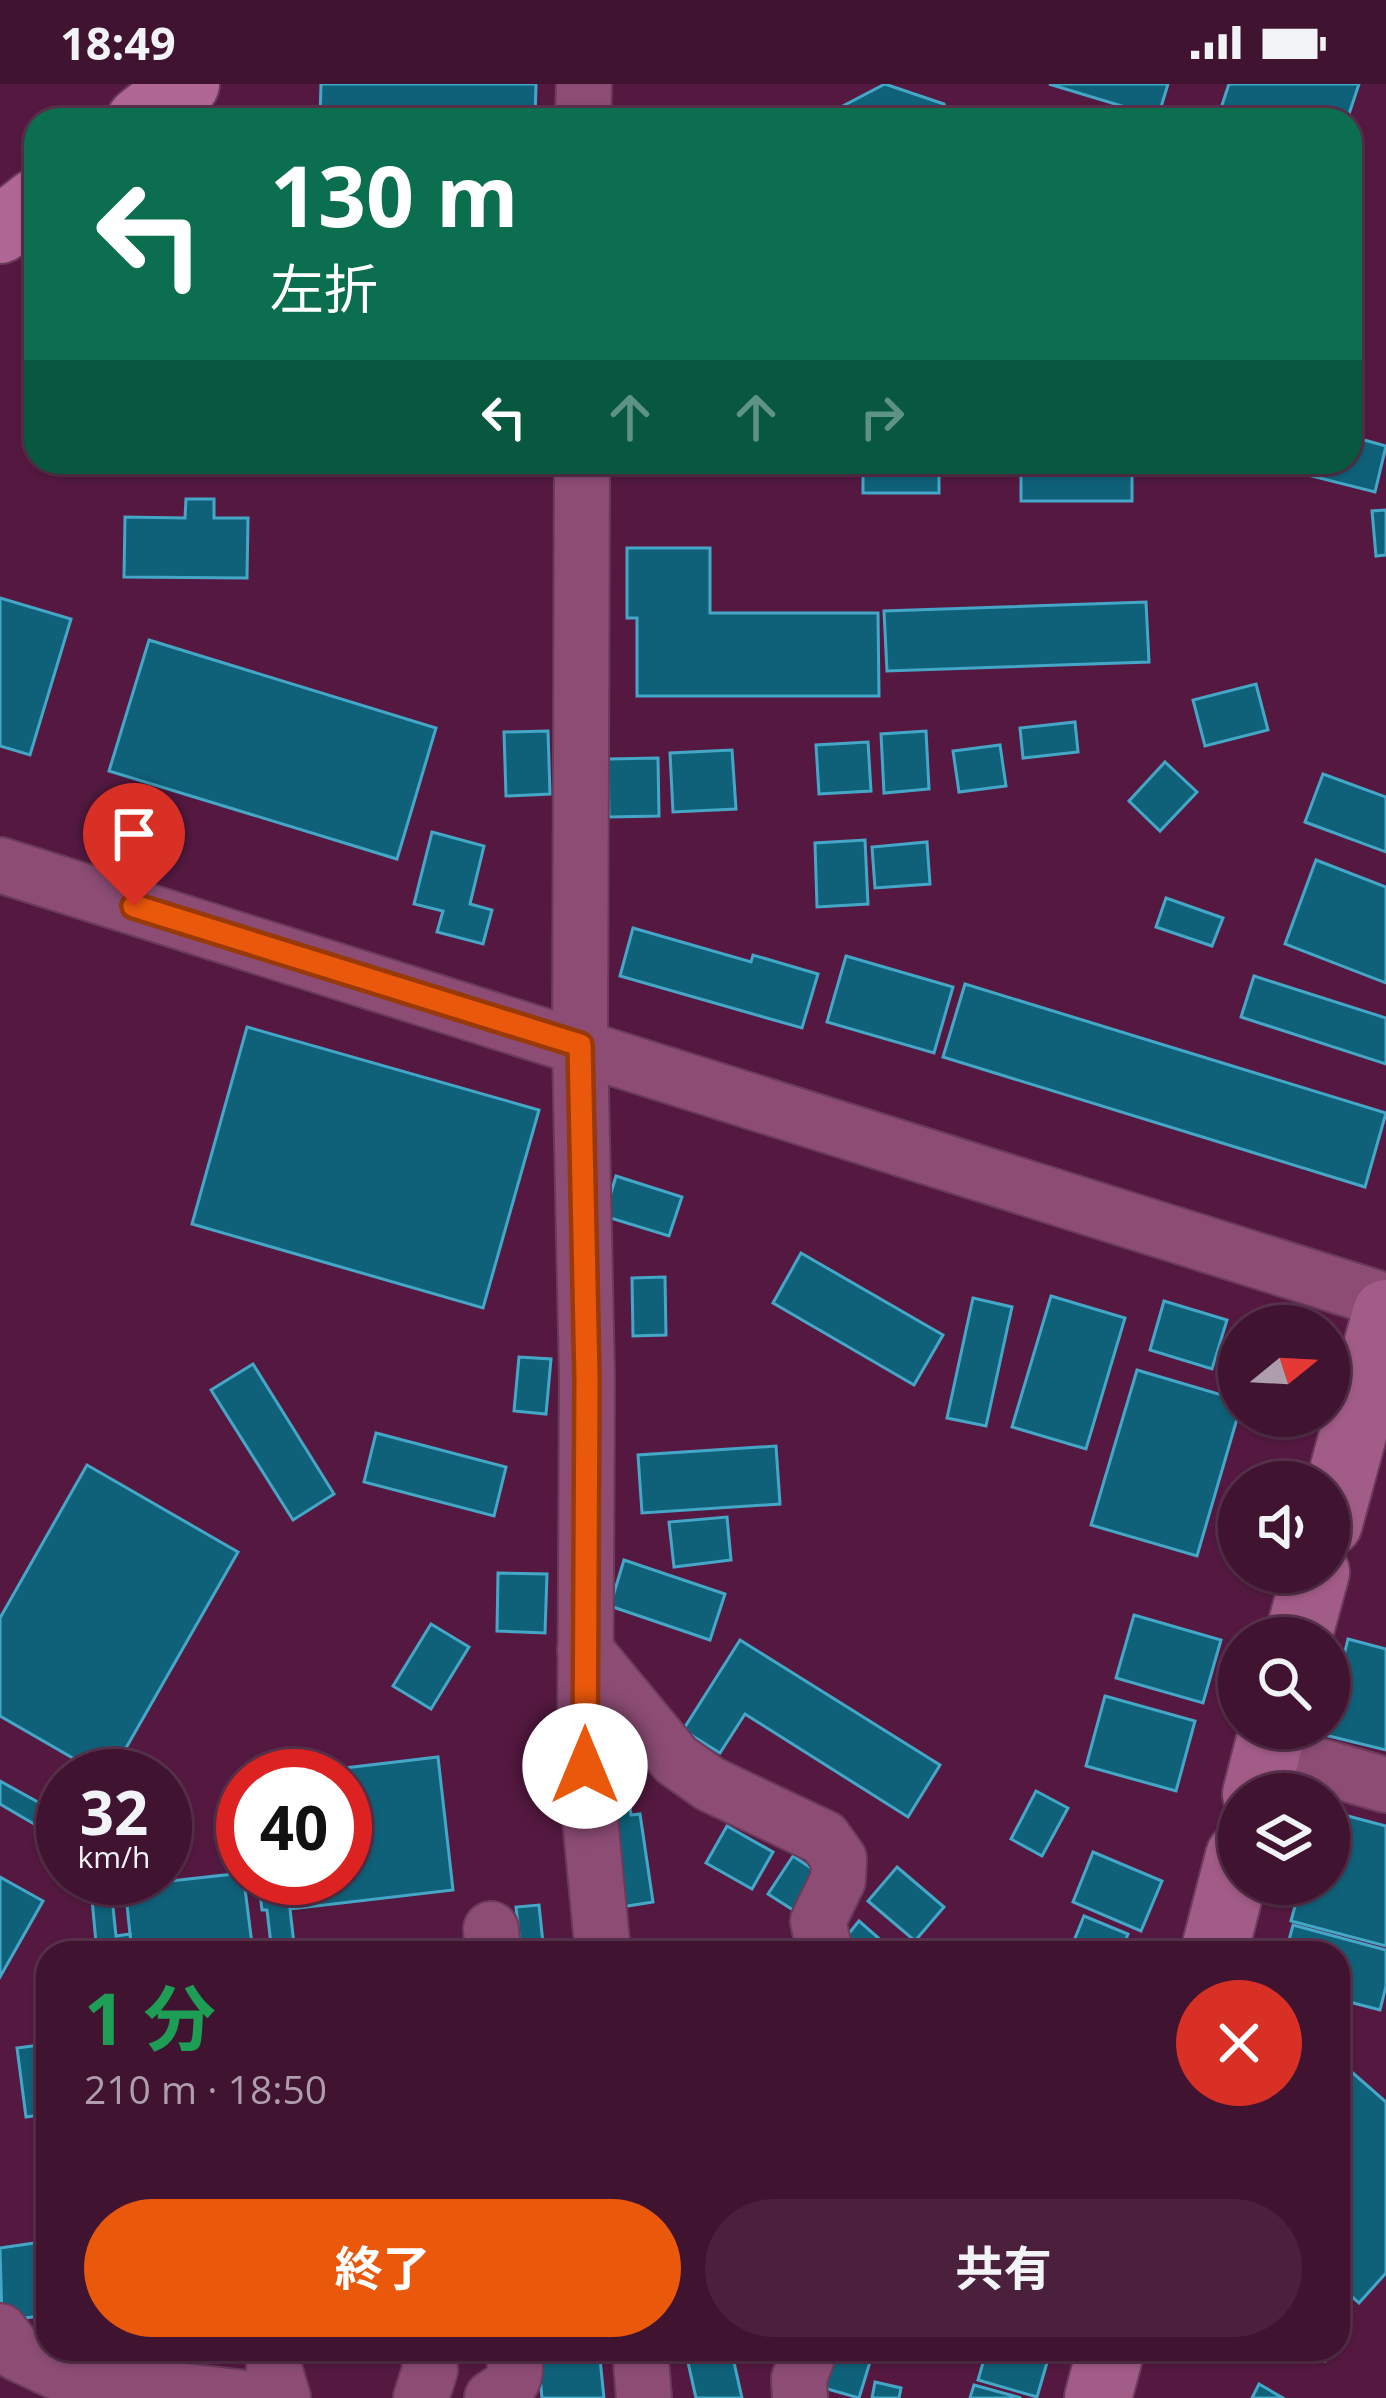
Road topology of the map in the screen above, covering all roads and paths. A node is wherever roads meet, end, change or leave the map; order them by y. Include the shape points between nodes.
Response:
1 (185, 84) edge
2 (155, 108) edge
3 (24, 211) edge
4 (0, 230) edge
5 (582, 474) edge
6 (0, 865) edge
7 (580, 1045) junction
8 (1386, 1301) edge
9 (1386, 1313) edge
10 (1346, 1461) edge
11 (585, 1650) junction
12 (1265, 1758) edge
13 (1386, 1785) edge
14 (1226, 1905) edge
15 (602, 1941) edge
16 (822, 1941) edge
17 (1217, 1941) edge
18 (0, 2331) edge
19 (274, 2361) edge
20 (429, 2361) edge
21 (514, 2361) edge
22 (641, 2361) edge
23 (806, 2361) edge
24 (1108, 2361) edge
25 (245, 2398) edge
26 (283, 2398) edge
27 (421, 2398) edge
28 (492, 2398) edge
29 (644, 2398) edge
30 (800, 2398) edge
31 (1098, 2398) edge

1 - 2 highway
3 - 4 highway
5 - 7 street
6 - 7 street
7 - 8 street
7 - 11 street
9 - 10 main road
11 - 15 street via 585,1766
11 - 16 street via 676,1760 824,1838 839,1858 838,1880 818,1921
12 - 13 street
14 - 17 main road
18 - 25 street via 17,2354 68,2377
19 - 26 street
20 - 27 street
21 - 28 street via 508,2388
22 - 29 street
23 - 30 street
24 - 31 main road

